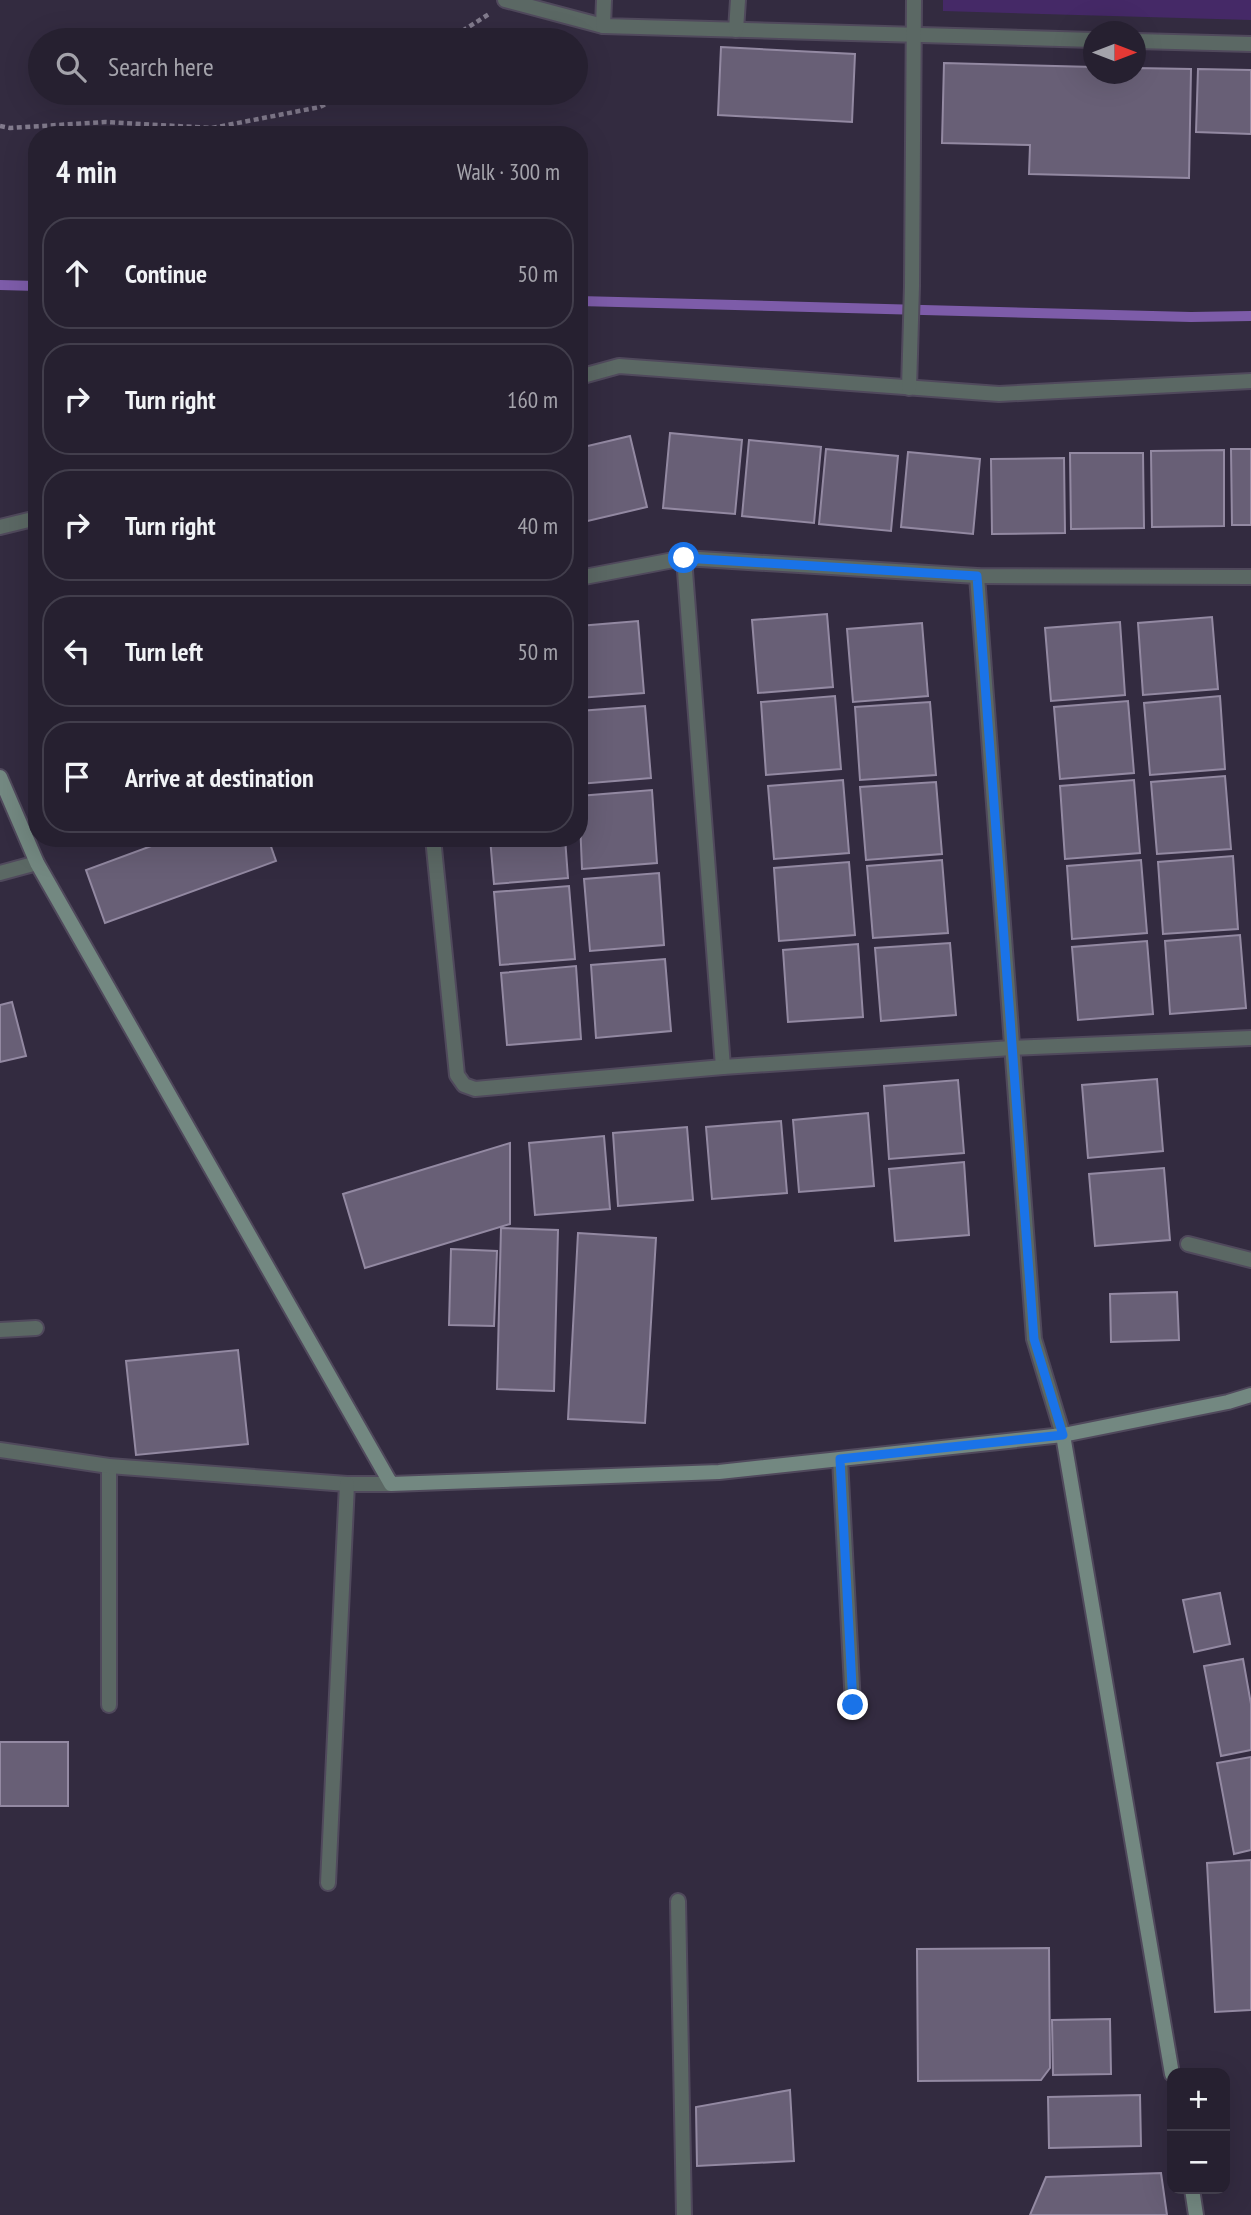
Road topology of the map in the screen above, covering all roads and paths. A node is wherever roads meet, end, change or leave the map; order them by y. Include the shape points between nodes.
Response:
1 (604, 0) edge
2 (738, 0) edge
3 (914, 0) edge
4 (506, 1) edge
5 (603, 26) junction
6 (466, 28) edge
7 (736, 30) junction
8 (913, 35) junction
9 (1083, 40) edge
10 (1146, 41) edge
11 (1251, 44) edge
12 (324, 105) edge
13 (0, 125) edge
14 (42, 126) edge
15 (176, 126) edge
16 (222, 126) edge
17 (28, 127) edge
18 (588, 375) edge
19 (1251, 381) edge
20 (909, 388) junction
21 (28, 520) edge
22 (0, 527) edge
23 (684, 558) junction
24 (588, 576) edge
25 (977, 576) junction
26 (1251, 577) edge
27 (0, 777) edge
28 (28, 842) edge
29 (30, 847) edge
30 (434, 847) edge
31 (37, 863) junction
32 (0, 873) edge
33 (1251, 1038) edge
34 (1012, 1048) junction
35 (723, 1067) junction
36 (1188, 1244) dead end
37 (1251, 1261) edge
38 (37, 1328) dead end
39 (0, 1330) edge
40 (1251, 1395) edge
41 (1063, 1435) junction
42 (0, 1450) edge
43 (840, 1459) junction
44 (109, 1466) junction
45 (347, 1484) junction
46 (391, 1484) junction
47 (853, 1705) dead end
48 (109, 1706) dead end
49 (328, 1883) dead end
50 (678, 1901) dead end
51 (1171, 2068) edge
52 (1193, 2194) edge
53 (684, 2215) edge
54 (1196, 2215) edge

1 - 5 street
2 - 7 street
3 - 8 street
4 - 5 street
4 - 6 path
5 - 7 street
7 - 8 street
8 - 9 street
8 - 20 street
10 - 11 street
12 - 16 path
13 - 17 path
14 - 15 path via 105,122
18 - 20 street via 619,366
19 - 20 street via 999,394
21 - 22 street
23 - 24 street
23 - 25 street
23 - 35 street
25 - 26 street
25 - 34 street
27 - 28 street
29 - 31 street
30 - 35 street via 457,1075 464,1085 475,1089
31 - 32 street
31 - 46 street
33 - 34 street
34 - 35 street
34 - 41 street via 1034,1339
36 - 37 street
38 - 39 street
40 - 41 street
41 - 43 street
41 - 51 street
42 - 44 street
43 - 46 street via 719,1472
43 - 47 street
44 - 45 street
44 - 48 street
45 - 46 street
45 - 49 street
50 - 53 street
52 - 54 street

